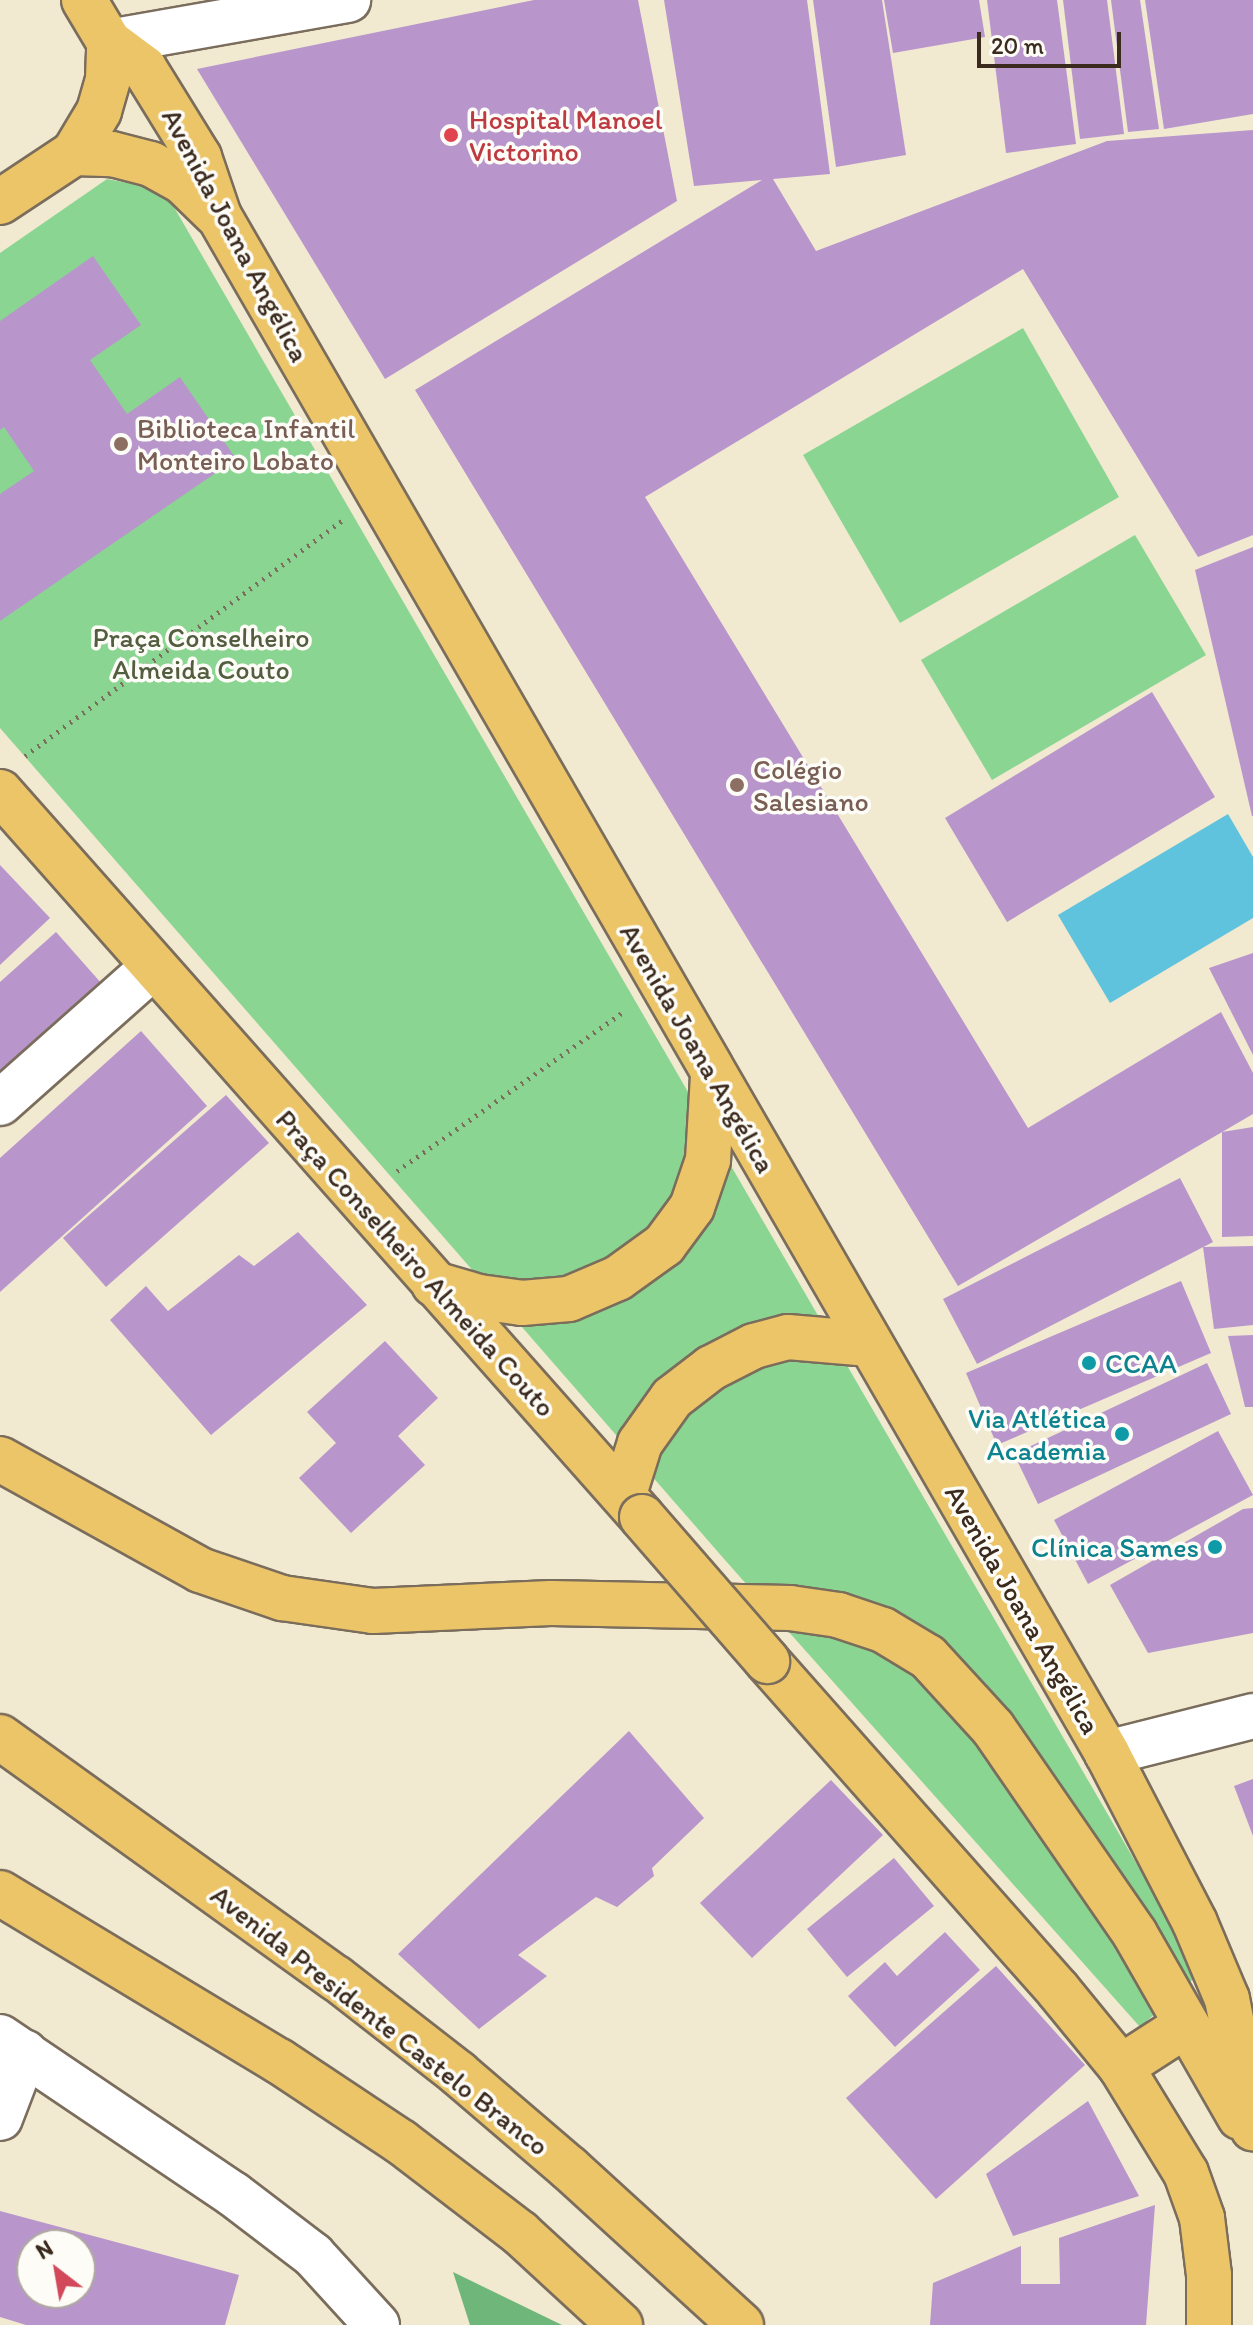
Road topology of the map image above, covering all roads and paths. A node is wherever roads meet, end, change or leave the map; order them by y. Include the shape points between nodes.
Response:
1 (84, 0) edge
2 (348, 0) edge
3 (109, 42) junction
4 (74, 153) junction
5 (0, 202) edge
6 (219, 216) junction
7 (378, 494) junction
8 (6, 778) edge
9 (152, 968) junction
10 (662, 985) junction
11 (713, 1075) junction
12 (0, 1103) edge
13 (358, 1198) junction
14 (434, 1284) junction
15 (870, 1344) junction
16 (0, 1459) edge
17 (633, 1505) junction
18 (1253, 1716) edge
19 (0, 1737) edge
20 (1107, 1753) junction
21 (0, 1893) edge
22 (1186, 2025) junction
23 (12, 2045) edge
24 (1121, 2067) junction
25 (0, 2118) edge
26 (1253, 2128) edge
27 (1253, 2140) edge
28 (377, 2325) edge
29 (620, 2325) edge
30 (741, 2325) edge
31 (1209, 2325) edge

1 - 3 main road, Avenida Joana Angélica
2 - 3 street
3 - 4 main road via 108,79 99,111
3 - 6 main road, Avenida Joana Angélica via 144,68 199,157
4 - 5 main road
4 - 6 main road via 112,154 151,164 182,181
6 - 7 main road, Avenida Joana Angélica
7 - 8 path
7 - 10 main road, Avenida Joana Angélica
8 - 9 main road, Praça Conselheiro Almeida Couto
9 - 12 street
9 - 13 main road, Praça Conselheiro Almeida Couto
10 - 11 main road, Avenida Joana Angélica
10 - 13 path
11 - 14 main road via 708,1160 692,1207 664,1245 618,1278 569,1299 522,1303
11 - 15 main road, Avenida Joana Angélica
13 - 14 main road, Praça Conselheiro Almeida Couto
14 - 17 main road, Praça Conselheiro Almeida Couto
15 - 17 main road via 788,1337 754,1346 711,1368 672,1398 640,1443
15 - 20 main road, Avenida Joana Angélica
16 - 22 main road via 200,1570 282,1598 373,1611 551,1603 790,1608 838,1615 883,1630 928,1657 993,1728 1135,1934
17 - 24 main road, bridge
18 - 20 street
19 - 30 main road, Avenida Presidente Castelo Branco via 336,1978 458,2073
20 - 26 main road, Avenida Joana Angélica via 1195,1923 1227,1999
21 - 29 main road via 279,2061 401,2142 520,2233
22 - 24 main road
22 - 27 main road
23 - 25 street
23 - 28 street via 301,2246
24 - 31 main road via 1186,2173 1202,2218

